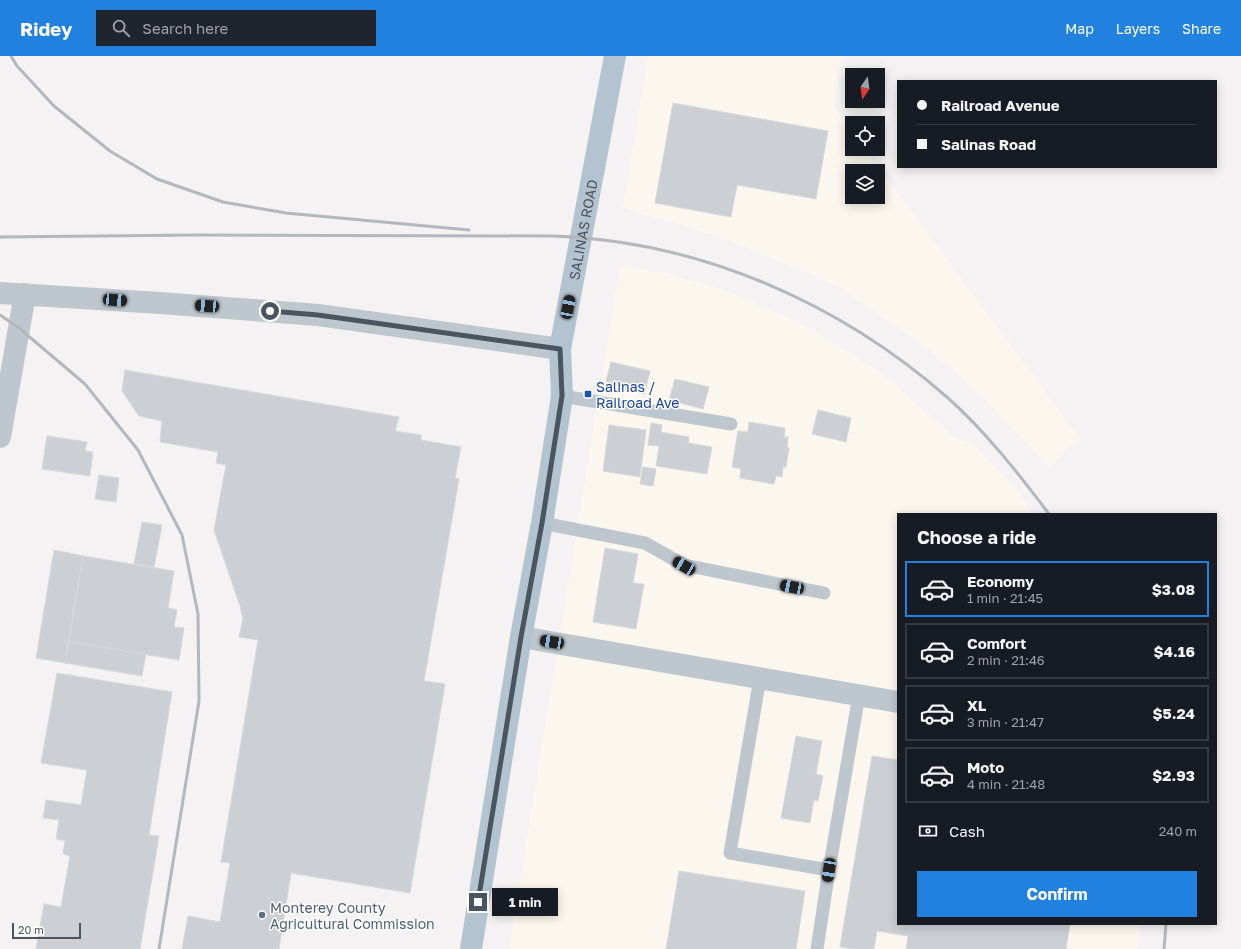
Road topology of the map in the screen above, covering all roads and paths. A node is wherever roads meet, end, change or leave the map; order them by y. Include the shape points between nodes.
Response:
1 (614, 56) edge
2 (0, 293) edge
3 (25, 294) junction
4 (560, 349) junction
5 (562, 396) junction
6 (731, 424) dead end
7 (0, 437) edge
8 (542, 523) junction
9 (824, 593) dead end
10 (521, 637) junction
11 (760, 678) junction
12 (859, 695) junction
13 (897, 702) edge
14 (829, 870) junction
15 (471, 949) edge
16 (817, 949) edge

1 - 4 main road, SALINAS ROAD
2 - 3 street
3 - 4 street via 318,315
3 - 7 street
4 - 5 main road, SALINAS ROAD
5 - 6 lane
5 - 8 main road, SALINAS ROAD
8 - 9 lane via 645,543 684,566
8 - 10 main road, SALINAS ROAD
10 - 11 street
10 - 15 main road, SALINAS ROAD
11 - 12 street
11 - 14 lane via 730,853
12 - 13 street
12 - 14 lane
14 - 16 lane

